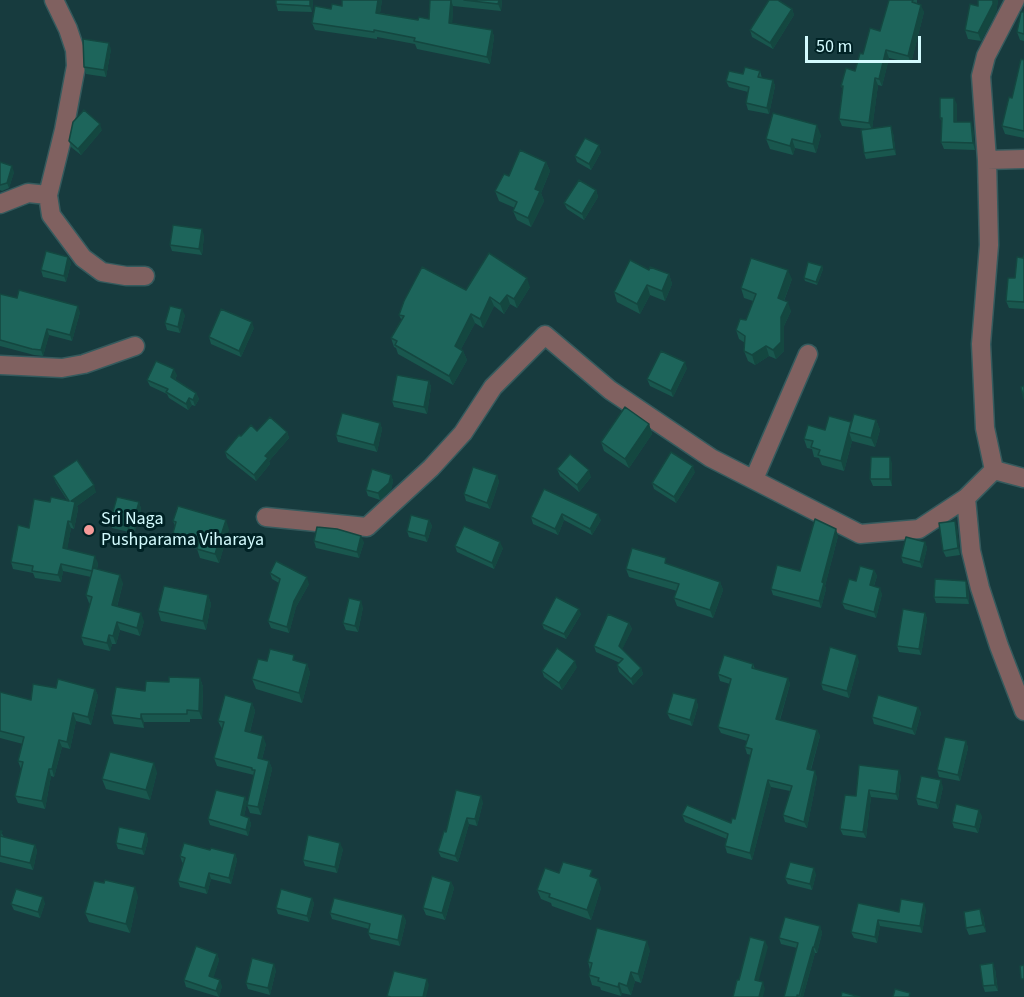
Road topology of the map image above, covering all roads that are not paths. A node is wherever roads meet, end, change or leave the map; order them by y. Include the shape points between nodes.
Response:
1 (54, 0) edge
2 (1015, 0) edge
3 (1024, 159) edge
4 (987, 160) junction
5 (48, 195) junction
6 (0, 204) edge
7 (145, 276) dead end
8 (135, 346) dead end
9 (808, 354) dead end
10 (0, 366) edge
11 (994, 470) junction
12 (1024, 478) edge
13 (754, 479) junction
14 (966, 498) junction
15 (266, 518) dead end
16 (1024, 711) edge

1 - 5 street via 71,39 76,66
2 - 4 street via 986,56 981,76
3 - 4 street
4 - 11 street via 990,245 981,344 985,428
5 - 6 street via 28,193
5 - 7 street via 51,215 83,258 102,272
8 - 10 street via 63,368
9 - 13 street
11 - 12 street
11 - 14 street
13 - 14 street via 860,534 919,529
13 - 15 street via 711,458 610,390 545,334 493,387 463,433 431,468 367,527
14 - 16 street via 971,551 980,588

